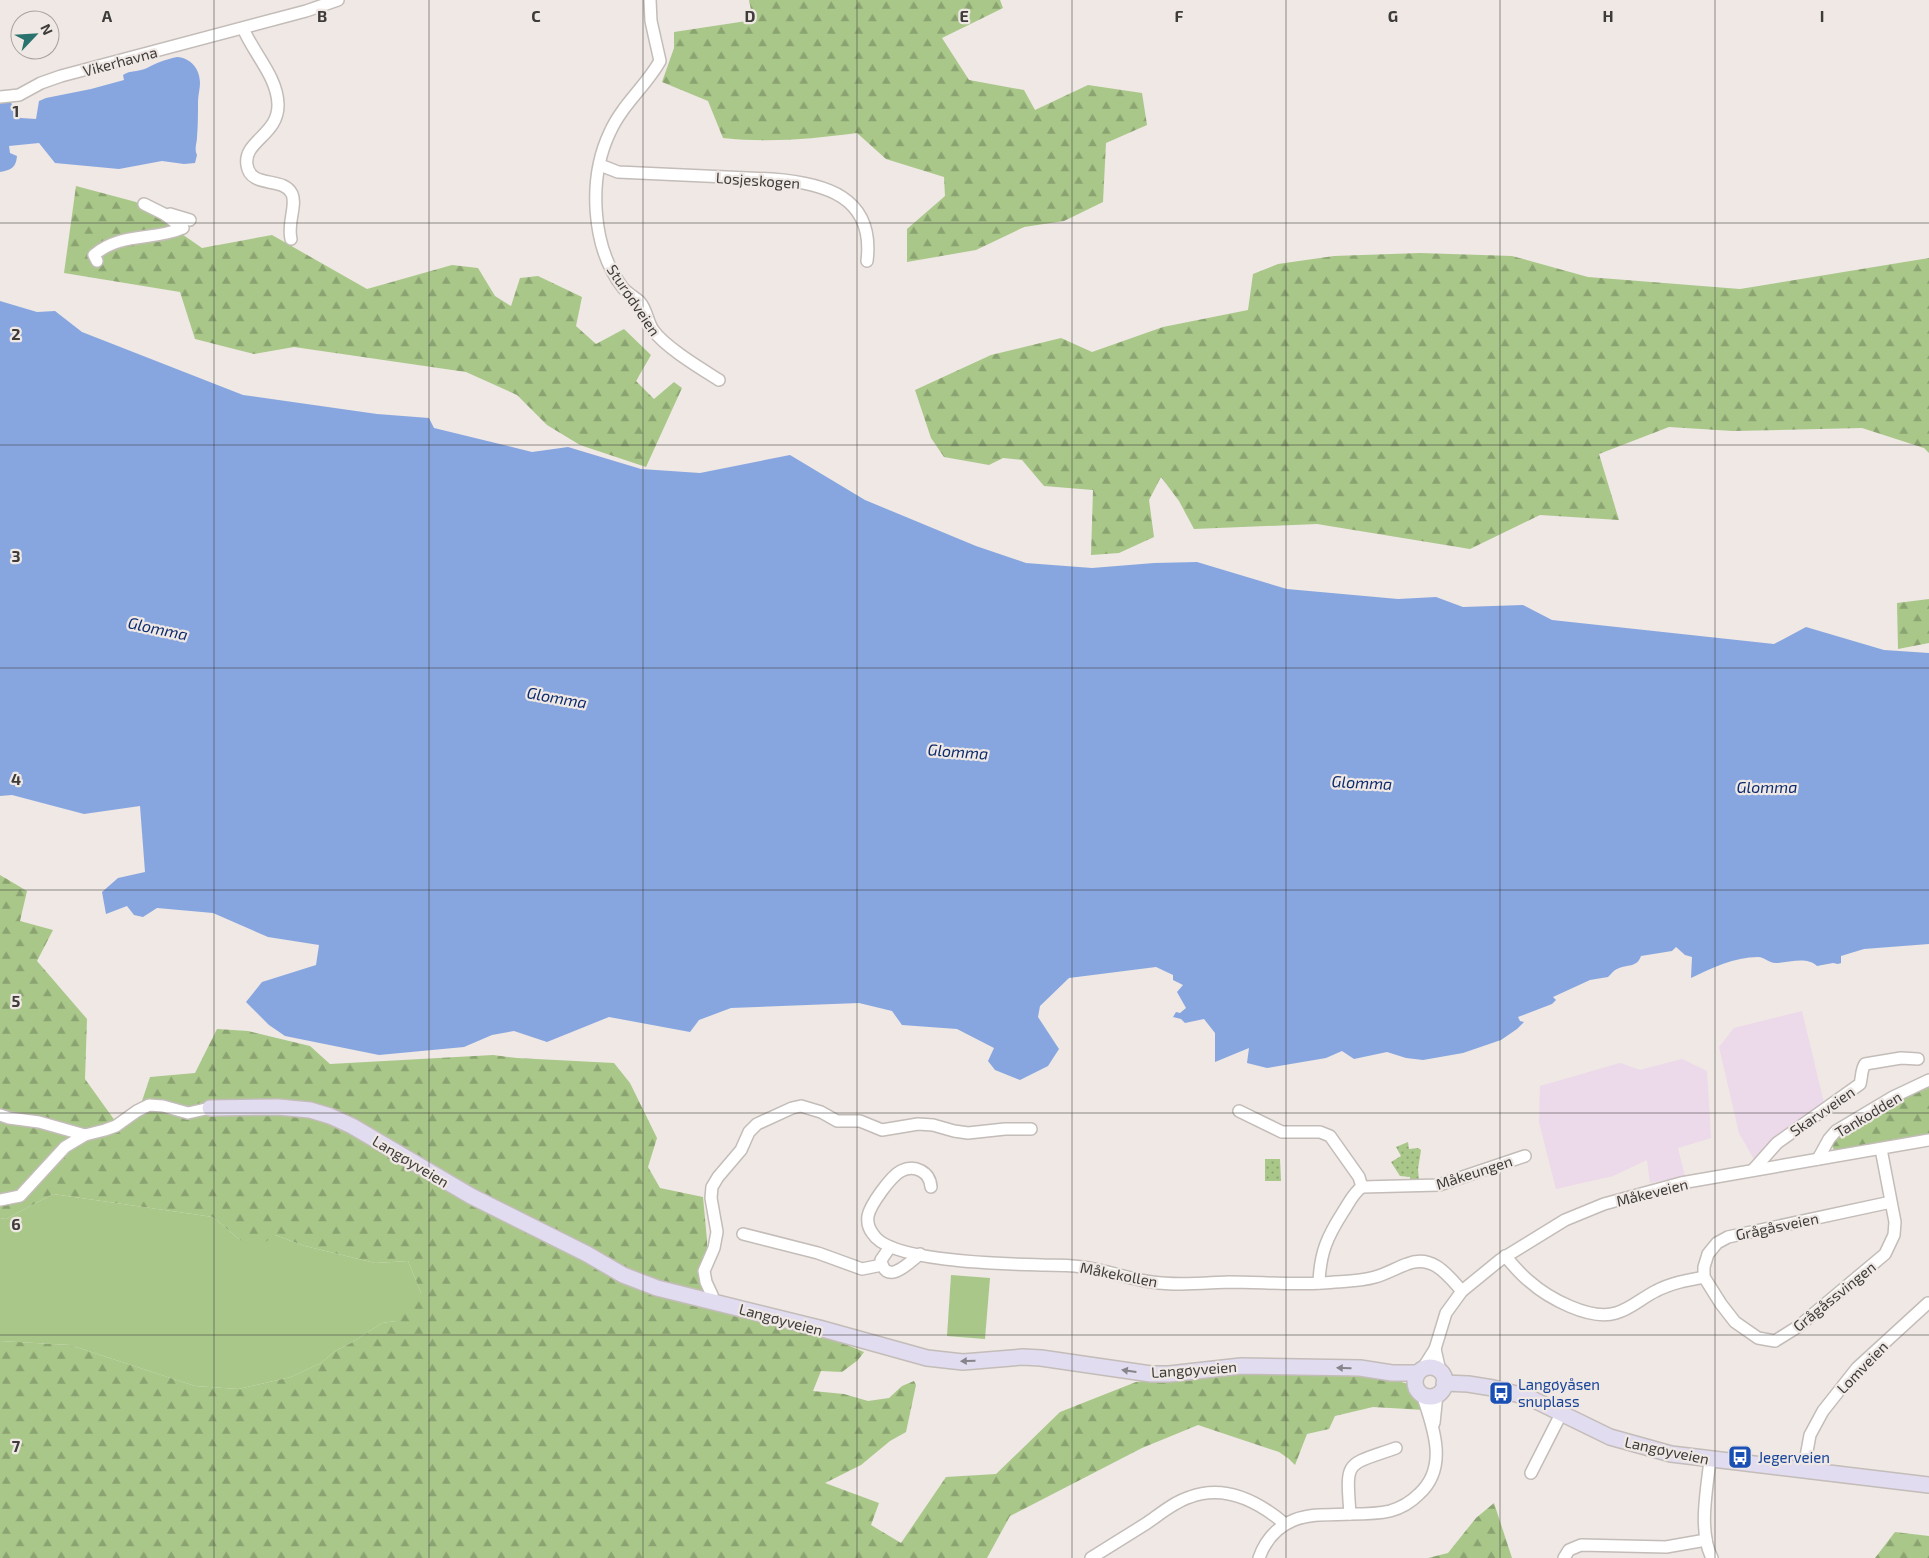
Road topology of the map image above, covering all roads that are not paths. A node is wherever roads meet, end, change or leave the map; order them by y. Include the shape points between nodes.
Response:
1 (338, 0) edge
2 (650, 0) edge
3 (243, 28) junction
4 (0, 97) edge
5 (600, 165) junction
6 (144, 204) dead end
7 (159, 211) junction
8 (190, 220) dead end
9 (291, 239) dead end
10 (97, 261) dead end
11 (867, 261) dead end
12 (719, 380) dead end
13 (1918, 1059) dead end
14 (1929, 1080) edge
15 (210, 1108) joint
16 (1239, 1111) dead end
17 (0, 1115) edge
18 (1031, 1129) dead end
19 (85, 1135) junction
20 (1929, 1140) edge
21 (1881, 1149) junction
22 (1525, 1156) dead end
23 (1818, 1158) junction
24 (1753, 1170) junction
25 (931, 1187) dead end
26 (1362, 1187) junction
27 (0, 1200) edge
28 (1891, 1202) junction
29 (743, 1234) dead end
30 (890, 1247) junction
31 (920, 1254) junction
32 (1505, 1256) junction
33 (882, 1265) junction
34 (1704, 1277) junction
35 (1318, 1283) junction
36 (1462, 1291) junction
37 (713, 1301) junction
38 (1928, 1302) edge
39 (1429, 1382) junction
40 (1562, 1412) junction
41 (1396, 1448) dead end
42 (1710, 1460) junction
43 (1805, 1471) junction
44 (1531, 1473) dead end
45 (1929, 1486) edge
46 (1350, 1514) junction
47 (1285, 1524) junction
48 (1706, 1540) junction
49 (1091, 1558) edge
50 (1259, 1558) edge
51 (1564, 1558) edge
52 (1712, 1558) edge

1 - 3 street, Vikerhavna
2 - 5 street, Sturødveien via 660,60 610,130
3 - 4 street, Vikerhavna via 61,76 19,95
3 - 9 street via 272,82 278,102 274,124 249,151 247,168 256,179 283,186 291,192 294,202 289,223
5 - 11 street, Losjeskogen via 618,172 788,180 819,186 859,211 868,247
5 - 12 street, Sturødveien via 596,193 598,219 601,241 613,272 622,287 640,301 651,328 663,341
6 - 7 street
7 - 8 street
7 - 10 street via 183,228 121,240 94,255
13 - 24 street, Skarvveien via 1901,1058 1865,1064 1860,1084 1777,1143
14 - 23 street, Tankodden via 1836,1131
15 - 19 street via 188,1113 149,1105 116,1126
15 - 37 main road, Langøyveien via 278,1107 310,1110 330,1116 471,1196 623,1274 657,1288
16 - 26 street via 1282,1132 1320,1132 1330,1136 1359,1177
17 - 19 street
18 - 37 street via 968,1133 918,1124 882,1130 860,1121 837,1121 822,1112 801,1106 757,1124 712,1187 717,1232 704,1271
19 - 27 street via 65,1147 20,1196
20 - 21 street, Måkeveien
21 - 23 street, Måkeveien
21 - 28 street, Grågåssvingen
22 - 26 street, Måkeungen via 1439,1185
23 - 24 street, Måkeveien
24 - 32 street, Måkeveien via 1682,1183 1604,1204 1565,1220
25 - 30 street, Måkekollen via 928,1176 918,1169 909,1169 897,1174 877,1198 869,1212 868,1224 873,1236
26 - 35 street via 1355,1192 1328,1236
28 - 34 street, Grågåsveien via 1728,1237 1710,1250
28 - 34 street, Grågåssvingen via 1894,1235 1885,1254 1799,1326 1775,1341 1758,1338 1735,1322
29 - 33 street via 818,1253 862,1269
30 - 31 street, Måkekollen
30 - 33 street via 883,1256
31 - 33 street via 896,1272 888,1271
31 - 35 street, Måkekollen via 948,1260 1083,1267 1154,1283
32 - 34 street via 1529,1282 1551,1298 1579,1310 1602,1314 1624,1310 1668,1286
32 - 36 street, Måkeveien
35 - 36 street, Måkekollen via 1376,1277 1422,1260 1444,1270
36 - 39 street, Måkeveien via 1446,1313
39 -> 37 main road, Langøyveien via 1360,1368 1241,1366 1151,1374 1041,1358 948,1361
38 - 43 street, Lomveien via 1856,1368 1828,1404 1810,1435
39 - 40 main road, Langøyveien via 1468,1384 1506,1391
39 - 46 street, Måkeveien via 1437,1461 1433,1476 1412,1500 1392,1510
40 - 42 main road, Langøyveien via 1610,1438 1651,1450
40 - 44 street
41 - 46 street via 1351,1466 1348,1477
42 - 43 main road, Langøyveien
42 - 48 street
43 - 45 main road, Langøyveien
46 - 47 street, Måkeveien via 1310,1516
47 - 49 street via 1241,1497 1201,1494 1178,1502
47 - 50 street via 1268,1541
48 - 51 street via 1666,1547 1581,1545 1569,1550
48 - 52 street

